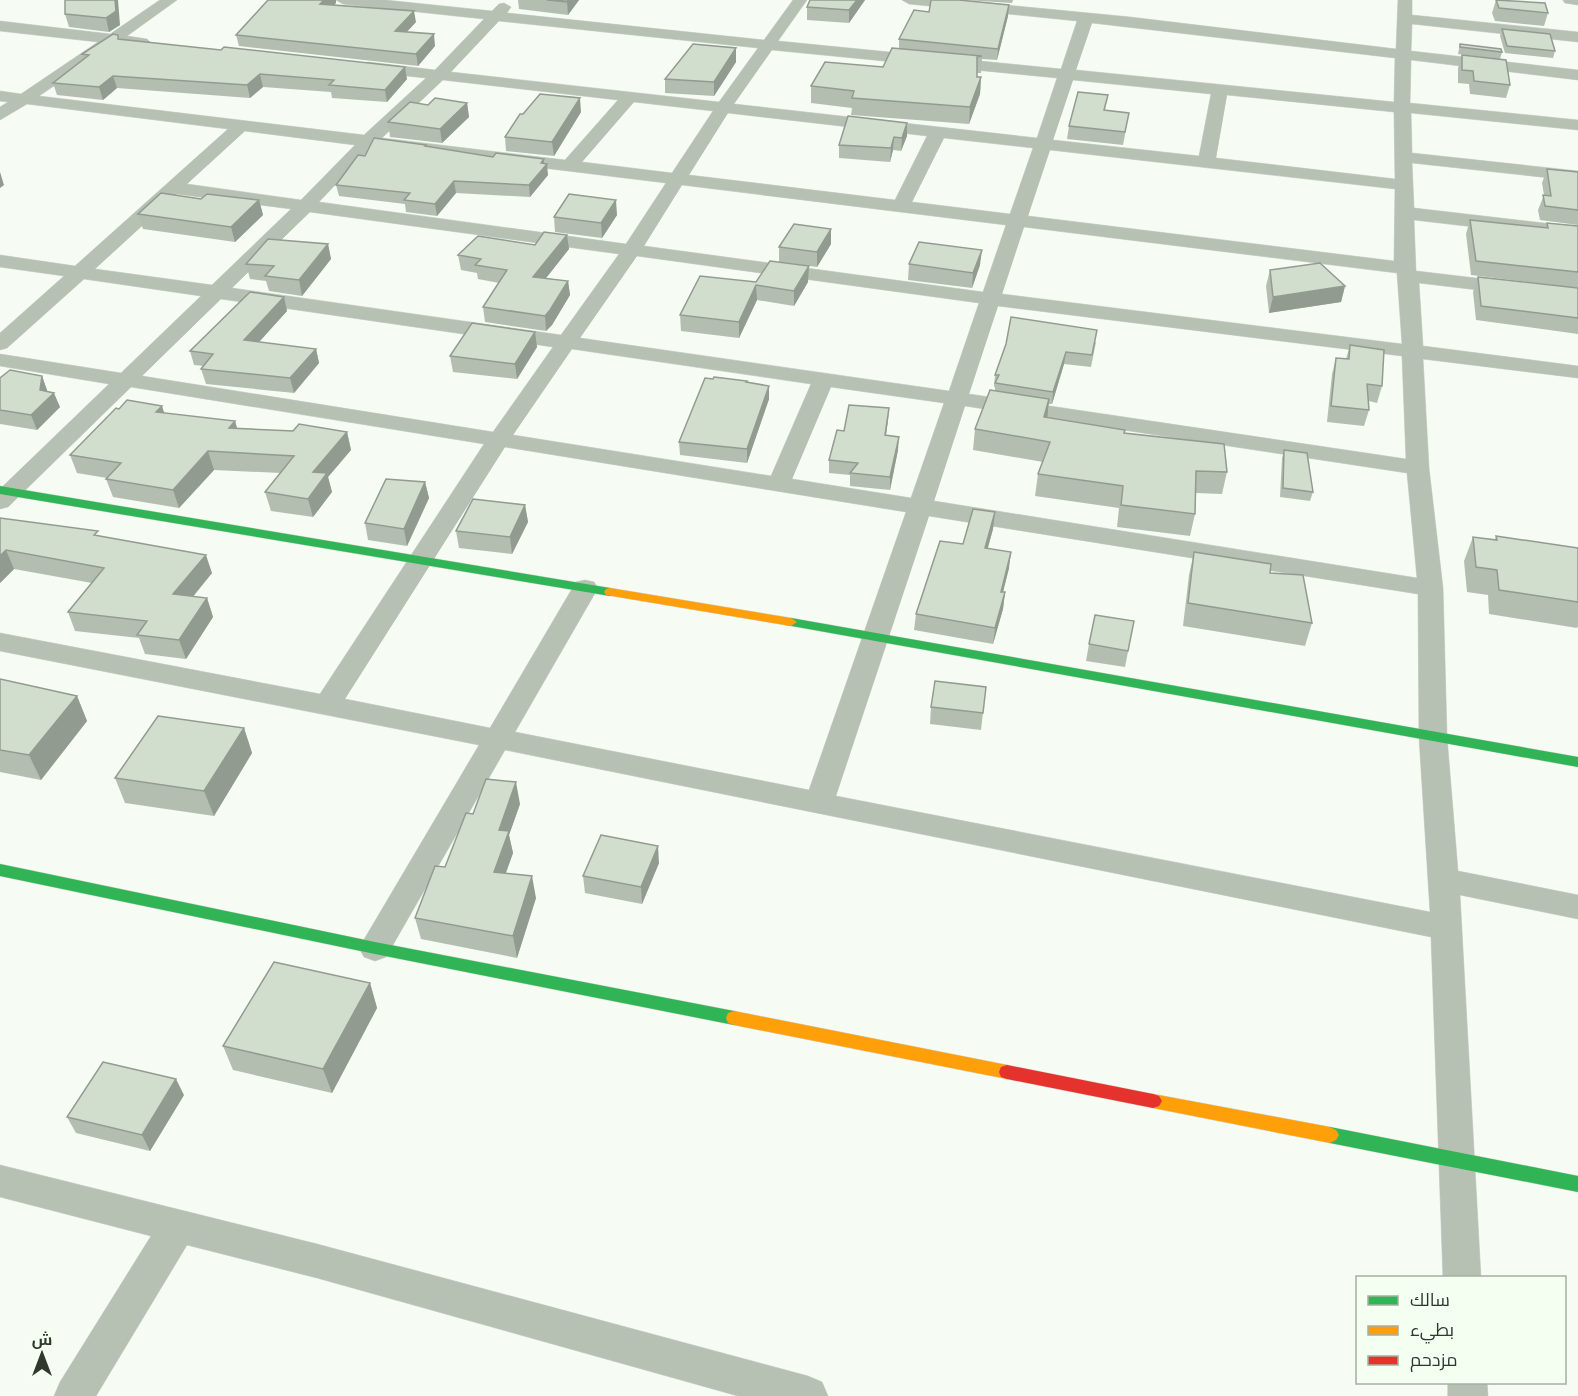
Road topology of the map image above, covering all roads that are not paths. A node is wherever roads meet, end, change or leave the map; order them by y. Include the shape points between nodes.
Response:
1 (170, 0) edge
2 (343, 0) edge
3 (511, 0) edge
4 (800, 0) edge
5 (909, 0) edge
6 (1570, 0) edge
7 (1578, 1) edge
8 (1405, 10) edge
9 (495, 16) junction
10 (1086, 18) junction
11 (0, 26) edge
12 (1578, 37) edge
13 (113, 39) junction
14 (160, 44) edge
15 (770, 45) junction
16 (1403, 54) junction
17 (346, 64) edge
18 (440, 74) junction
19 (1066, 75) junction
20 (1578, 75) edge
21 (1220, 90) junction
22 (0, 96) edge
23 (630, 97) junction
24 (23, 99) junction
25 (723, 108) junction
26 (1402, 108) junction
27 (0, 115) edge
28 (1578, 125) edge
29 (241, 126) junction
30 (938, 132) junction
31 (368, 141) junction
32 (1043, 144) junction
33 (1403, 157) junction
34 (1206, 164) junction
35 (569, 166) junction
36 (1578, 176) edge
37 (676, 179) junction
38 (1404, 185) junction
39 (175, 188) junction
40 (305, 206) junction
41 (901, 206) junction
42 (1405, 213) junction
43 (1016, 221) junction
44 (1578, 232) edge
45 (631, 251) junction
46 (0, 261) edge
47 (79, 272) junction
48 (1407, 272) junction
49 (214, 292) junction
50 (1578, 296) edge
51 (992, 299) junction
52 (567, 343) junction
53 (0, 344) edge
54 (1413, 351) junction
55 (0, 360) edge
56 (1578, 372) edge
57 (824, 379) junction
58 (127, 380) junction
59 (955, 398) junction
60 (498, 440) junction
61 (1418, 468) junction
62 (777, 485) junction
63 (4, 495) edge
64 (918, 508) junction
65 (423, 560) junction
66 (585, 588) junction
67 (1430, 588) junction
68 (878, 637) junction
69 (0, 642) edge
70 (327, 705) junction
71 (1433, 736) junction
72 (498, 739) junction
73 (1578, 762) edge
74 (819, 804) junction
75 (0, 870) edge
76 (1444, 880) junction
77 (1578, 907) edge
78 (1446, 928) junction
79 (375, 948) junction
80 (1456, 1159) junction
81 (0, 1181) edge
82 (1578, 1184) edge
83 (178, 1226) junction
84 (1462, 1276) edge
85 (74, 1396) edge
86 (808, 1396) edge

1 - 13 street
2 - 9 street
3 - 9 street
4 - 15 street
5 - 10 street
6 - 7 street
8 - 12 street
8 - 16 street
9 - 15 street
9 - 18 street
10 - 16 street via 1132,17
10 - 19 street
11 - 13 street
13 - 14 street
13 - 24 street
15 - 19 street
15 - 25 street
16 - 20 street
16 - 26 street
17 - 18 street
18 - 23 street
18 - 31 street
19 - 21 street
19 - 32 street
21 - 26 street
21 - 34 street
22 - 24 street
23 - 25 street
23 - 35 street
24 - 27 street
24 - 29 street
25 - 30 street
25 - 37 street
26 - 28 street
26 - 33 street
29 - 31 street
29 - 39 street
30 - 32 street
30 - 41 street
31 - 35 street
31 - 40 street
32 - 34 street
32 - 43 street
33 - 36 street
33 - 38 street
34 - 38 street
35 - 37 street
37 - 41 street
37 - 45 street
38 - 42 street
39 - 40 street
39 - 47 street
40 - 45 street
40 - 49 street
41 - 43 street
42 - 44 street
42 - 48 street
43 - 48 street
43 - 51 street
45 - 51 street
45 - 52 street
46 - 47 street
47 - 49 street
47 - 53 street
48 - 50 street
48 - 54 street
49 - 52 street
49 - 58 street
51 - 54 street
51 - 59 street
52 - 57 street
52 - 60 street
54 - 56 street
54 - 61 street
55 - 58 street
57 - 59 street
57 - 62 street
58 - 60 street
58 - 63 street
59 - 61 street
59 - 64 street
60 - 62 street
60 - 65 street
61 - 67 street
62 - 64 street
63 - 65 street
64 - 67 street
64 - 68 street
65 - 66 street
65 - 70 street
66 - 68 street
66 - 72 street
67 - 71 street
68 - 71 street
68 - 74 street
69 - 70 street
70 - 72 street
71 - 73 street
71 - 76 street
72 - 74 street
72 - 79 street
74 - 78 street
75 - 79 street
76 - 77 street
76 - 78 street
78 - 80 street
79 - 80 street
80 - 82 street
80 - 84 street
81 - 83 street
83 - 85 street
83 - 86 street

